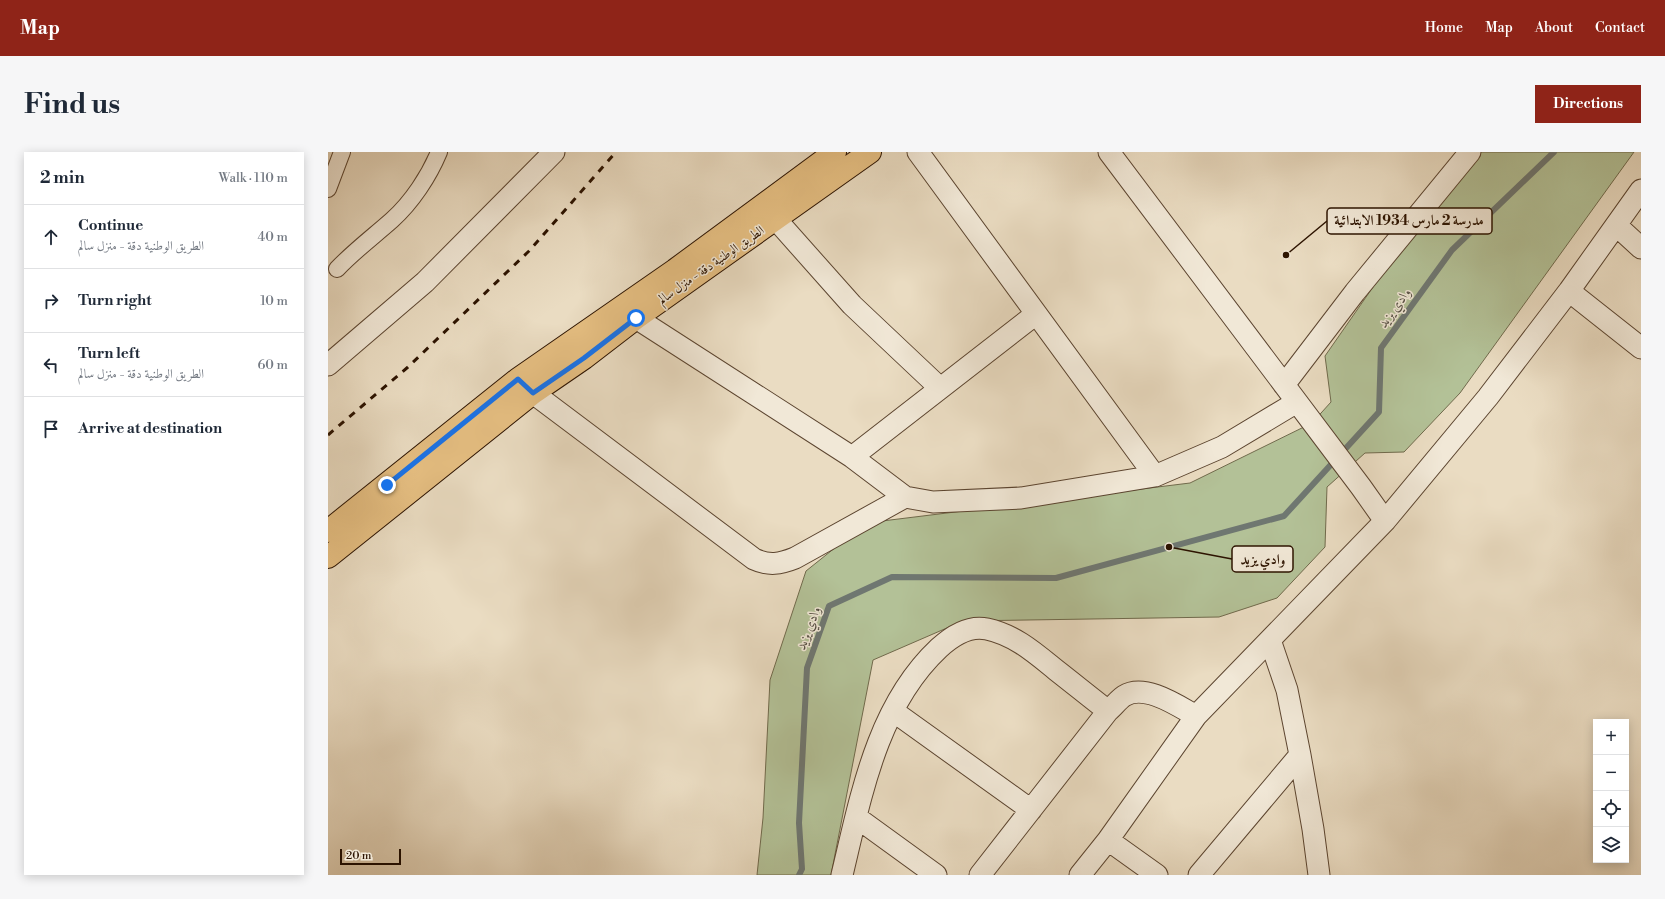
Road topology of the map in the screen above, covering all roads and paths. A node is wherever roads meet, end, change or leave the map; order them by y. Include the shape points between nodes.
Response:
1 (342, 152) edge
2 (439, 152) edge
3 (835, 152) edge
4 (870, 152) edge
5 (918, 152) edge
6 (1109, 152) edge
7 (1470, 152) edge
8 (546, 154) edge
9 (328, 188) edge
10 (1641, 190) edge
11 (769, 212) junction
12 (1617, 226) junction
13 (1641, 248) edge
14 (337, 269) dead end
15 (1569, 291) junction
16 (1036, 314) junction
17 (636, 318) junction
18 (1641, 348) edge
19 (328, 365) edge
20 (1284, 385) junction
21 (525, 386) junction
22 (940, 388) junction
23 (1301, 407) junction
24 (852, 457) junction
25 (1155, 476) junction
26 (905, 498) junction
27 (1385, 521) junction
28 (328, 531) edge
29 (328, 557) edge
30 (1270, 640) junction
31 (892, 711) junction
32 (1108, 711) junction
33 (1196, 716) junction
34 (1300, 755) junction
35 (1031, 810) junction
36 (856, 817) junction
37 (1108, 840) junction
38 (842, 875) edge
39 (936, 875) edge
40 (980, 875) edge
41 (1080, 875) edge
42 (1157, 875) edge
43 (1199, 875) edge
44 (1319, 875) edge

1 - 9 street
2 - 14 street via 418,189 394,218
3 - 11 main road, الطريق الوطنية دقة - منزل سالم
4 - 11 main road, الطريق الوطنية دقة - منزل سالم
5 - 16 street
6 - 20 street
7 - 20 street via 1355,292
8 - 19 street via 425,282
10 - 12 street
11 - 17 main road, الطريق الوطنية دقة - منزل سالم
11 - 21 main road, الطريق الوطنية دقة - منزل سالم via 675,270
11 - 22 street via 852,305
12 - 13 street
12 - 15 street
15 - 18 street
15 - 27 street via 1488,397
16 - 22 street
16 - 25 street
17 - 21 main road, الطريق الوطنية دقة - منزل سالم via 584,358
17 - 24 street
20 - 23 street
21 - 26 street via 764,564 778,564 795,558
21 - 28 main road, الطريق الوطنية دقة - منزل سالم
21 - 29 main road, الطريق الوطنية دقة - منزل سالم
22 - 24 street
23 - 25 street via 1222,447
23 - 27 street
24 - 26 street
25 - 26 street via 1021,498 933,502
27 - 30 street
30 - 33 street
30 - 34 street via 1287,690
31 - 32 street via 911,679 947,640 965,630 985,628 1006,634 1028,647
31 - 35 street
31 - 36 street via 874,753
32 - 33 street via 1125,696 1139,693 1153,694
32 - 35 street
33 - 37 street
34 - 43 street
34 - 44 street
35 - 40 street
36 - 38 street
36 - 39 street
37 - 41 street
37 - 42 street

